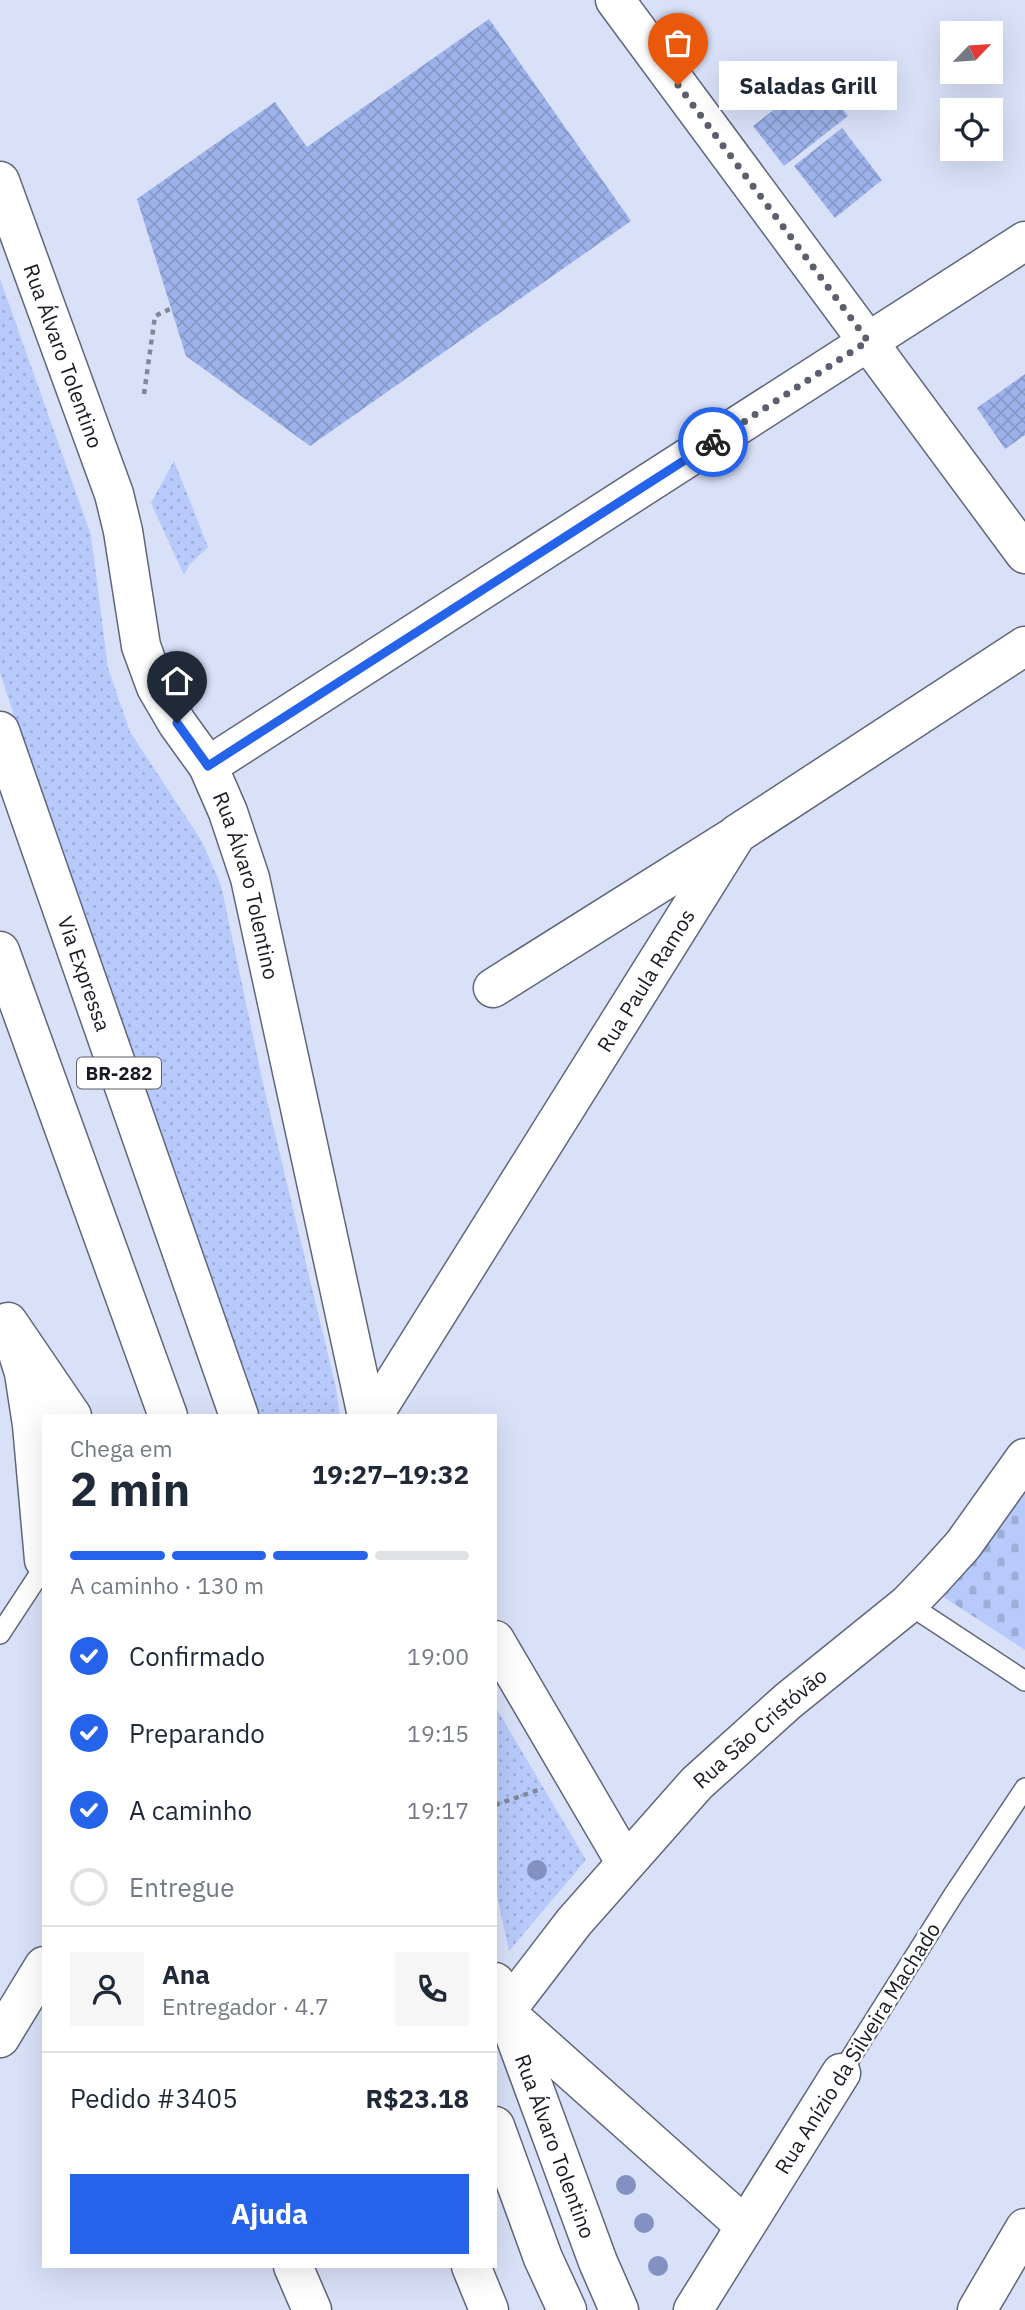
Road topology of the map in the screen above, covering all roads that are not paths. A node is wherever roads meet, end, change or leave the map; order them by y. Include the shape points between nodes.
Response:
1 (615, 0) edge
2 (0, 181) edge
3 (1025, 241) edge
4 (868, 341) junction
5 (1025, 554) edge
6 (1025, 646) edge
7 (0, 731) edge
8 (208, 766) junction
9 (737, 834) junction
10 (0, 951) edge
11 (493, 988) dead end
12 (4, 1313) edge
13 (71, 1414) edge
14 (167, 1414) edge
15 (238, 1414) edge
16 (367, 1414) edge
17 (374, 1414) edge
18 (1025, 1458) edge
19 (42, 1537) edge
20 (42, 1570) edge
21 (908, 1604) junction
22 (0, 1634) edge
23 (497, 1643) edge
24 (1025, 1681) edge
25 (1025, 1788) edge
26 (625, 1863) junction
27 (42, 1969) edge
28 (500, 1997) edge
29 (0, 2038) edge
30 (841, 2073) joint
31 (497, 2132) edge
32 (745, 2226) junction
33 (1025, 2228) edge
34 (472, 2268) edge
35 (489, 2310) edge
36 (567, 2310) edge
37 (619, 2310) edge
38 (693, 2310) edge
39 (977, 2310) edge

1 - 4 main road
2 - 8 main road, Rua Álvaro Tolentino via 114,494 141,646 156,687
3 - 4 main road
4 - 5 main road
4 - 8 main road
6 - 9 main road, Rua Paula Ramos
7 - 15 main road, Via Expressa / BR-282
8 - 16 main road, Rua Álvaro Tolentino via 250,878
9 - 11 main road
9 - 17 main road, Rua Paula Ramos
10 - 14 main road, BR-282
12 - 13 main road
12 - 19 main road via 24,1373
18 - 21 main road, Rua São Cristóvão via 964,1545
20 - 22 lane
21 - 24 lane
21 - 26 main road, Rua São Cristóvão via 788,1701 697,1783
23 - 26 main road
25 - 30 lane, Rua Anízio da Silveira Machado
26 - 28 main road, Rua São Cristóvão
27 - 29 main road
28 - 32 main road
28 - 37 main road, Rua Álvaro Tolentino
30 - 32 main road, Rua Anízio da Silveira Machado
31 - 36 main road
32 - 38 main road, Rua Anízio da Silveira Machado
33 - 39 main road
34 - 35 main road

